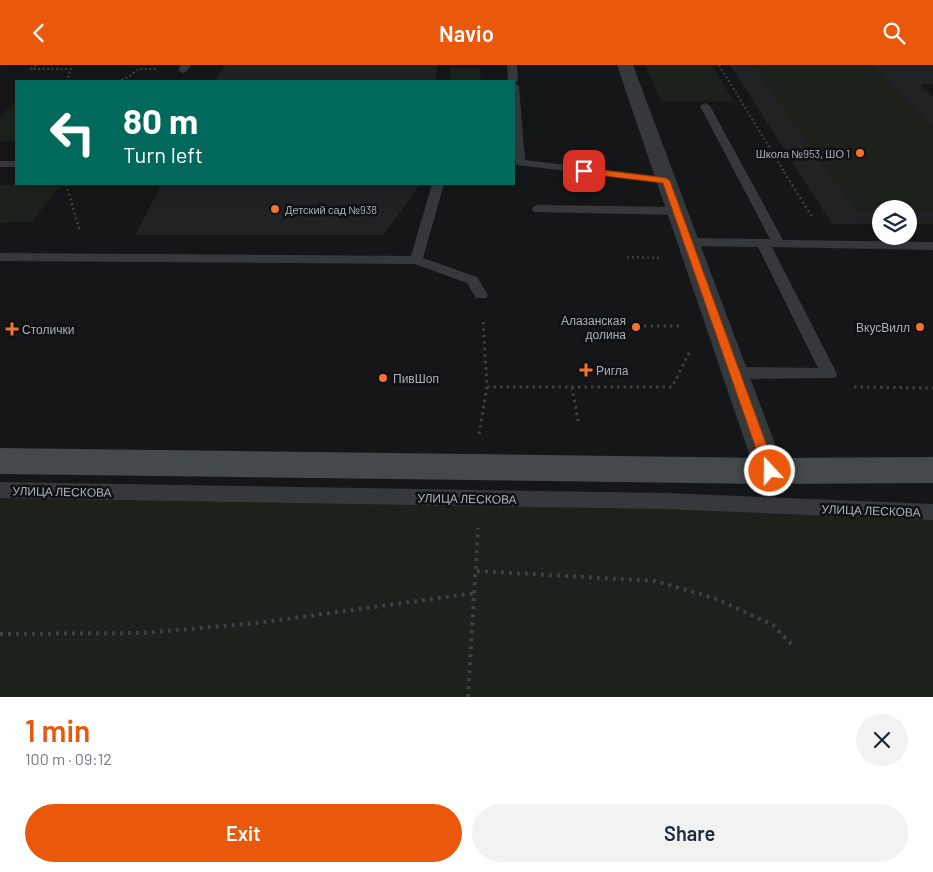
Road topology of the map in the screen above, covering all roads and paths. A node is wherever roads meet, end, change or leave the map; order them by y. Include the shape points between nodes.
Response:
1 (36, 65) edge
2 (512, 65) edge
3 (625, 65) edge
4 (719, 65) edge
5 (185, 67) edge
6 (70, 80) edge
7 (120, 80) edge
8 (513, 80) edge
9 (705, 106) dead end
10 (515, 112) edge
11 (517, 163) edge
12 (0, 164) edge
13 (15, 164) edge
14 (666, 181) junction
15 (66, 185) edge
16 (438, 185) edge
17 (538, 209) dead end
18 (677, 211) junction
19 (688, 242) junction
20 (770, 243) junction
21 (829, 244) junction
22 (933, 246) edge
23 (0, 257) edge
24 (87, 257) junction
25 (627, 257) dead end
26 (663, 258) dead end
27 (416, 260) junction
28 (481, 295) joint
29 (644, 326) dead end
30 (683, 326) dead end
31 (694, 343) dead end
32 (734, 373) junction
33 (487, 387) junction
34 (572, 387) junction
35 (578, 421) dead end
36 (479, 436) dead end
37 (0, 461) edge
38 (933, 469) edge
39 (770, 471) junction
40 (0, 490) edge
41 (933, 511) edge
42 (478, 525) dead end
43 (477, 571) junction
44 (476, 593) junction
45 (0, 634) edge
46 (793, 646) dead end
47 (468, 697) edge

1 - 6 path via 31,69 70,69
2 - 8 lane
3 - 14 street
4 - 21 path
5 - 7 path via 138,69
9 - 20 lane
10 - 11 lane
11 - 14 lane
12 - 13 lane
14 - 18 street
15 - 24 path
16 - 27 lane
17 - 18 lane
18 - 19 street
19 - 20 lane
19 - 32 street
20 - 21 lane
20 - 32 lane via 829,374
21 - 22 lane
23 - 24 lane
24 - 27 lane
25 - 26 path
27 - 28 lane via 472,280
28 - 33 path
29 - 30 path
31 - 34 path via 672,387
32 - 39 street
33 - 34 path
33 - 36 path
34 - 35 path
37 - 39 main road
38 - 39 main road
40 - 41 lane, УЛИЦА ЛЕСКОВА via 664,501
42 - 43 path
43 - 44 path
43 - 46 path via 656,581 714,598 773,625
44 - 45 path via 256,623 144,633
44 - 47 path

